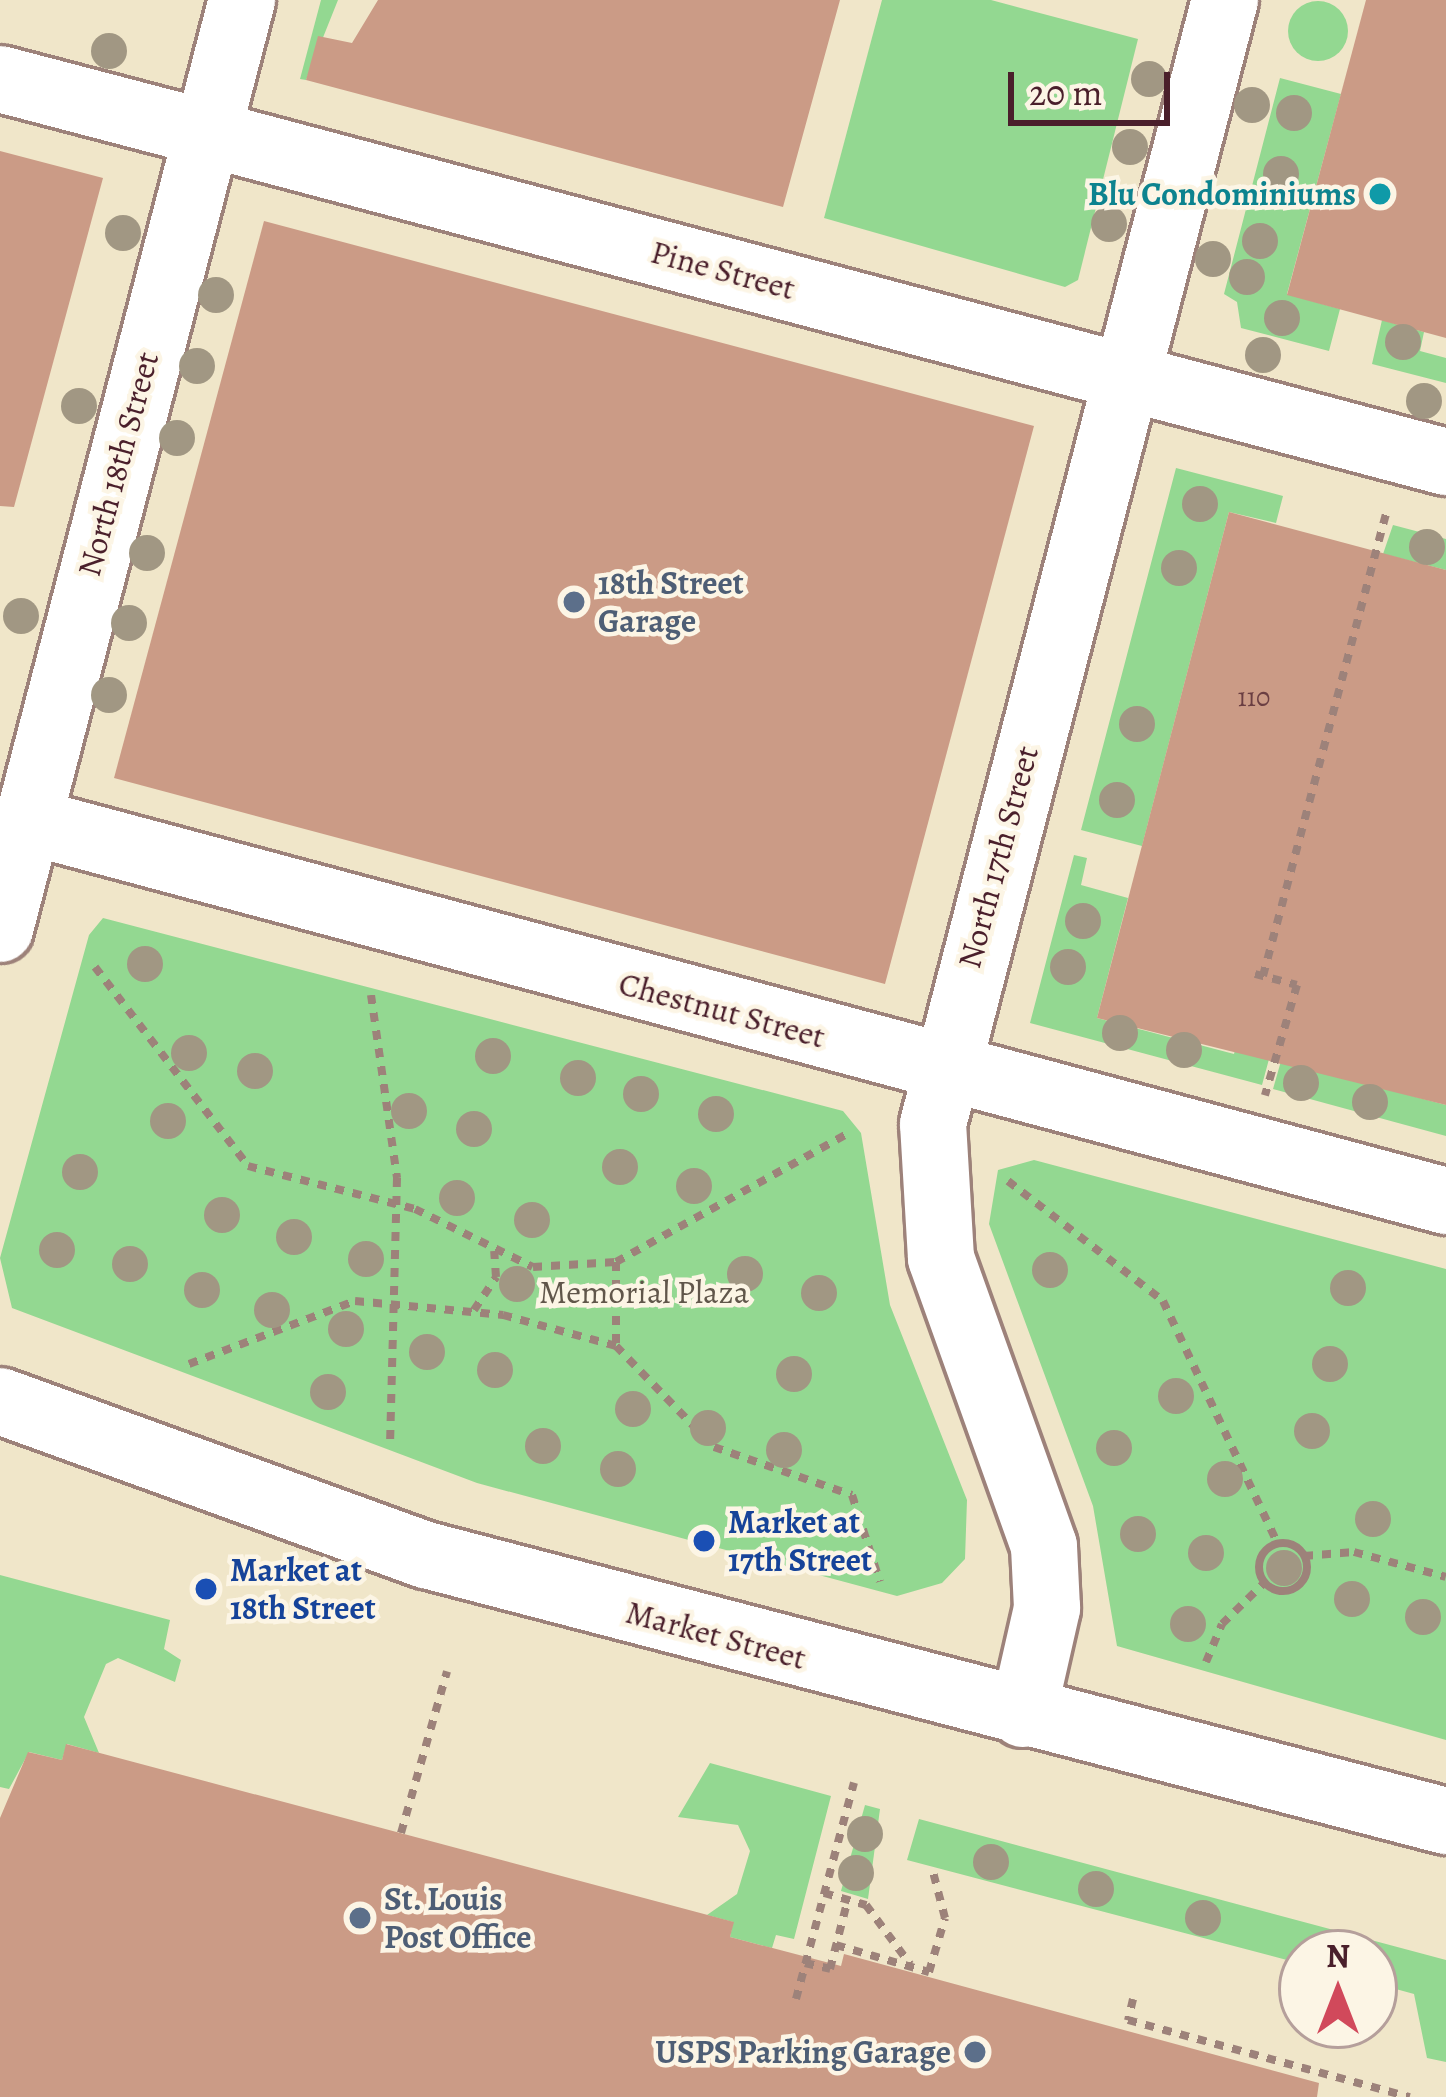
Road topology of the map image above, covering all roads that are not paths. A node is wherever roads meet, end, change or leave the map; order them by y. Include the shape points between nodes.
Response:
1 (242, 0) edge
2 (1225, 0) edge
3 (0, 79) edge
4 (206, 134) junction
5 (1124, 376) junction
6 (1446, 462) edge
7 (12, 816) edge
8 (0, 929) edge
9 (943, 1069) junction
10 (1446, 1202) edge
11 (0, 1401) edge
12 (1023, 1714) junction
13 (1446, 1821) edge

1 - 4 street, North 18th Street
2 - 5 street, North 17th Street
3 - 4 street, Pine Street
4 - 5 street, Pine Street
4 - 7 street, North 18th Street
5 - 6 street, Pine Street
5 - 9 street, North 17th Street
7 - 8 street, North 18th Street
7 - 9 street, Chestnut Street
9 - 10 street, Chestnut Street
9 - 12 street, North 17th Street via 931,1165 941,1258 1044,1546 1047,1608
11 - 12 street, Market Street via 425,1556
12 - 13 street, Market Street

